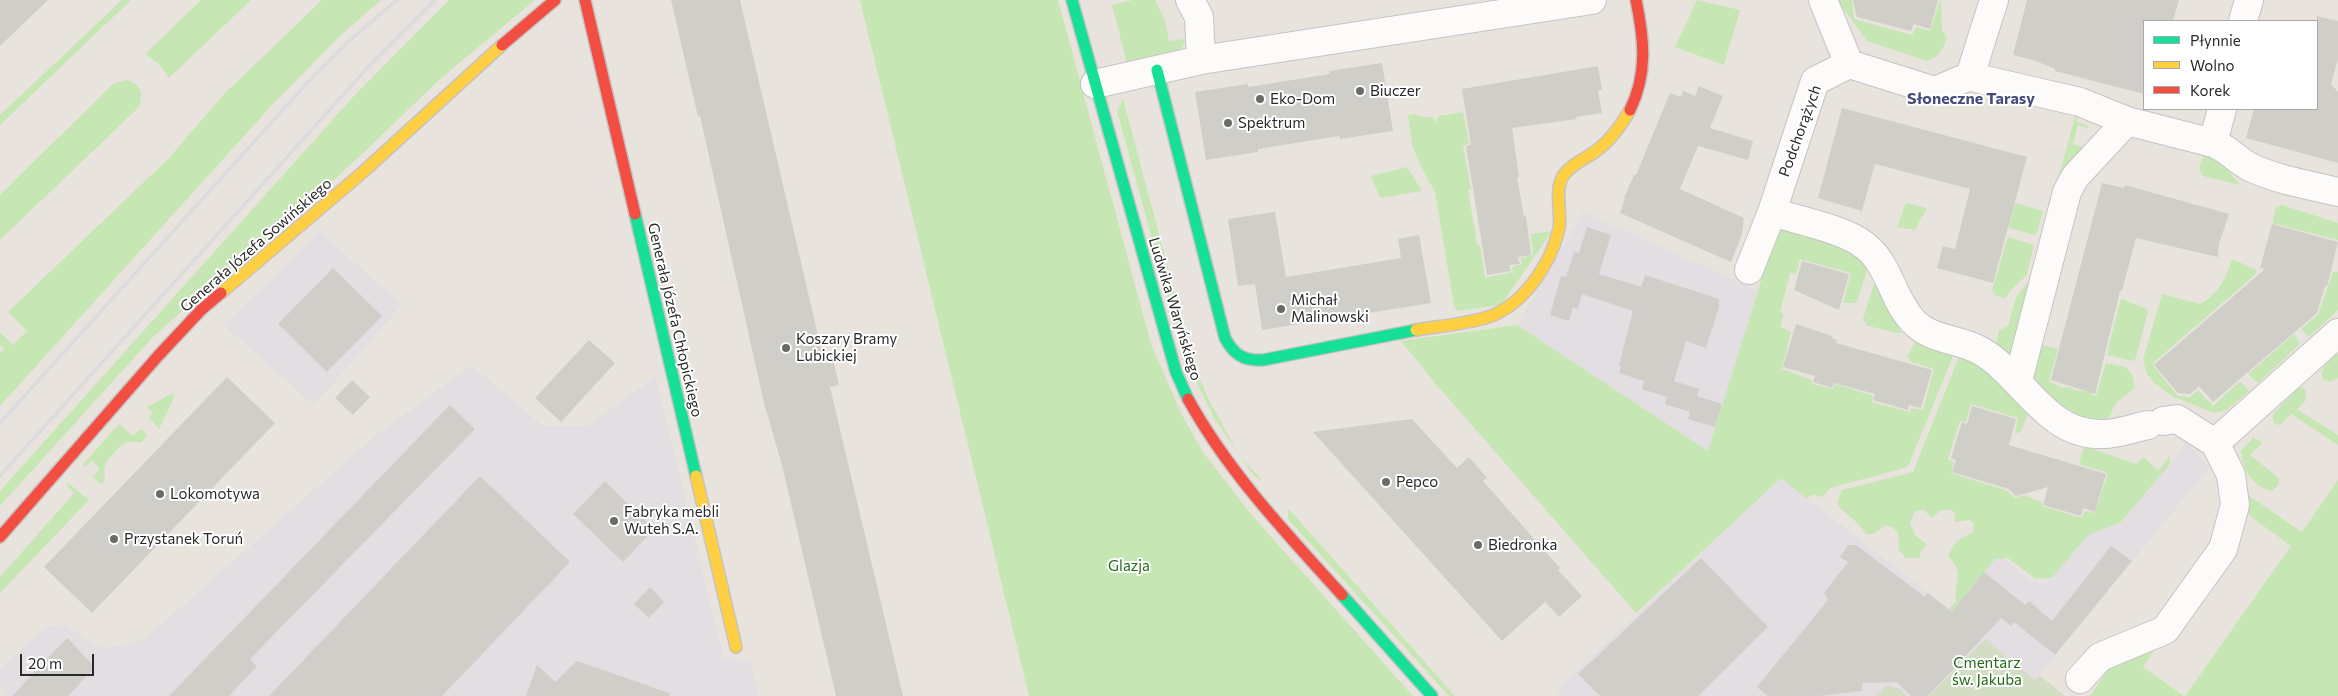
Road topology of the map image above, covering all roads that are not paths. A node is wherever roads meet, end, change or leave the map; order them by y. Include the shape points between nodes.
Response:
1 (555, 0) edge
2 (585, 0) edge
3 (1072, 0) edge
4 (1190, 0) edge
5 (1592, 0) edge
6 (1636, 0) edge
7 (1823, 0) edge
8 (1994, 0) edge
9 (2249, 0) edge
10 (2243, 20) edge
11 (1201, 60) junction
12 (1849, 64) junction
13 (1157, 70) junction
14 (1976, 78) dead end
15 (1095, 84) junction
16 (2222, 110) edge
17 (2127, 121) junction
18 (2213, 142) junction
19 (2338, 192) edge
20 (1772, 212) junction
21 (1749, 270) dead end
22 (2338, 333) edge
23 (2020, 373) dead end
24 (2215, 443) junction
25 (0, 537) edge
26 (736, 648) dead end
27 (2080, 679) dead end
28 (1432, 696) edge

1 - 25 street, Generała Józefa Sowińskiego via 474,69 363,172 202,310
2 - 26 street, Generała Józefa Chłopickiego
3 - 15 street, Ludwika Waryńskiego
4 - 11 street via 1199,17
5 - 11 street
6 - 13 street via 1644,41 1638,91 1618,131 1563,177 1559,186 1561,212 1558,234 1552,249 1532,282 1510,305 1490,316 1262,360 1241,358 1231,350 1225,338
7 - 12 street
8 - 12 street via 1970,76 1935,91
9 - 10 street
11 - 13 street
12 - 20 street, Podchorążych via 1815,81
13 - 15 street
14 - 17 street via 2080,102
15 - 28 street, Ludwika Waryńskiego via 1176,372 1199,422 1252,495
16 - 18 street
17 - 18 street
17 - 23 street via 2075,177 2067,192
18 - 19 street via 2253,168
20 - 21 street, Podchorążych
20 - 24 street via 1852,238 1866,246 1879,260 1905,311 1918,327 1985,354 2044,411 2060,422 2078,431 2096,434 2177,419
22 - 24 street
24 - 27 street via 2231,475 2235,505 2222,549 2165,630 2100,657

